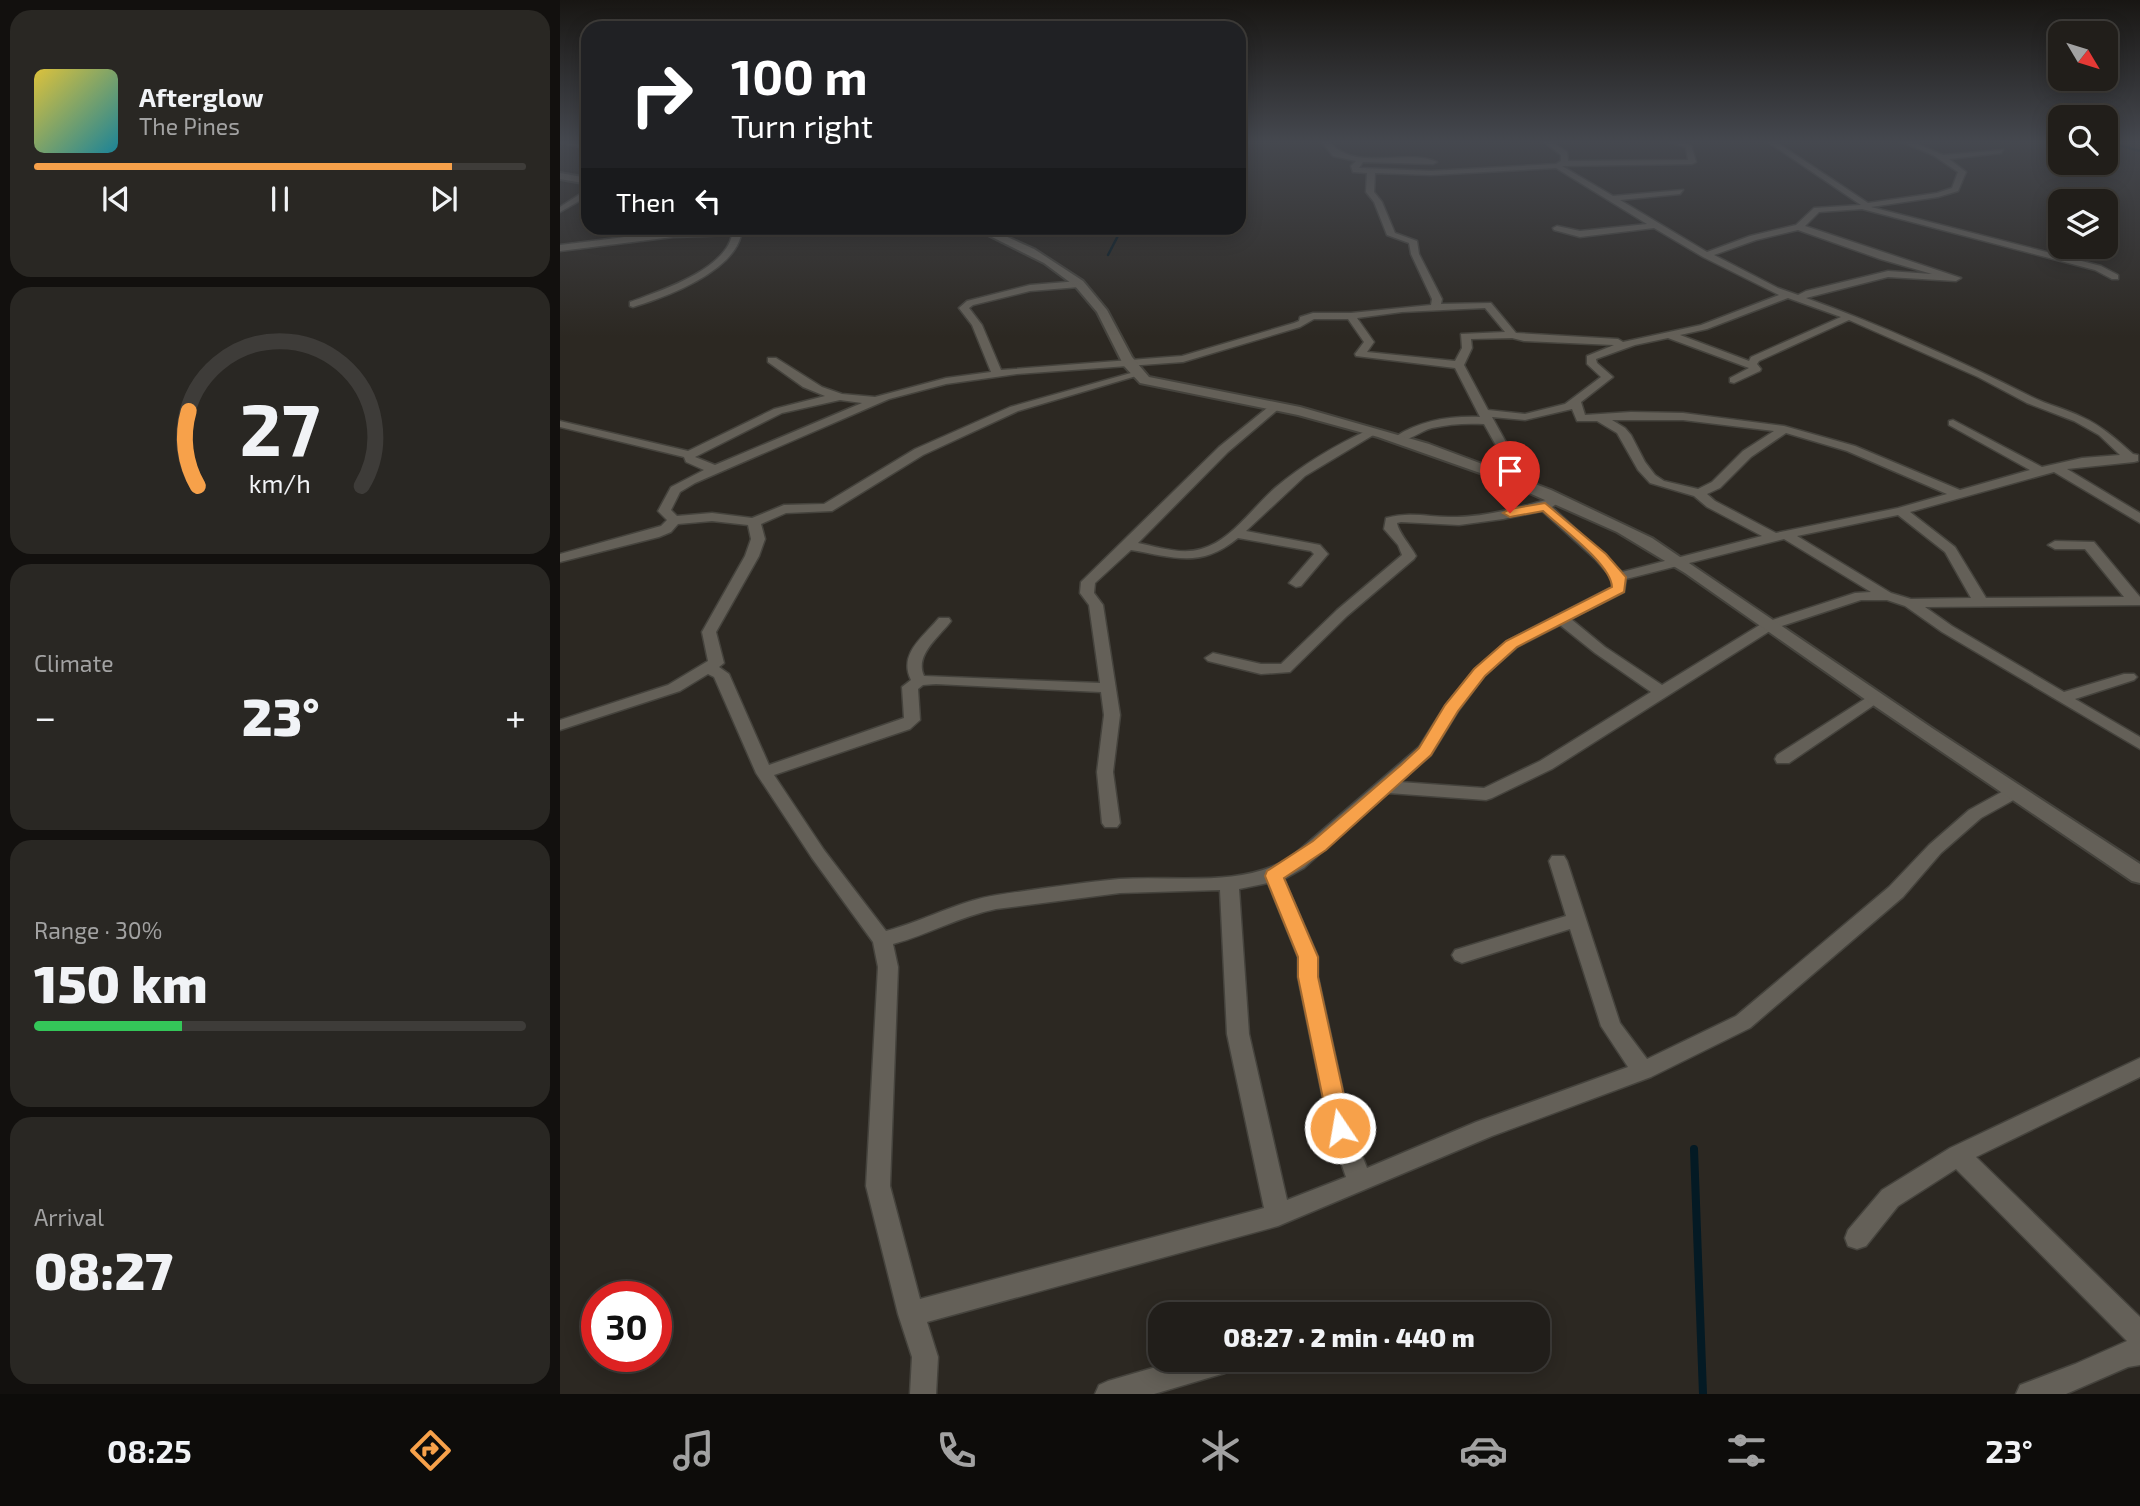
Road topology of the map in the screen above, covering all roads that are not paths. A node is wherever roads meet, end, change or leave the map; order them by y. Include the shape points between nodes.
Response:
1 (1380, 207) edge
2 (1625, 207) edge
3 (1853, 207) edge
4 (1870, 207) edge
5 (1656, 225) junction
6 (1798, 227) junction
7 (1557, 228) dead end
8 (665, 235) edge
9 (738, 235) edge
10 (994, 235) edge
11 (560, 239) edge
12 (617, 239) junction
13 (560, 248) edge
14 (1706, 255) junction
15 (2115, 277) dead end
16 (1079, 284) junction
17 (1787, 295) junction
18 (1800, 298) junction
19 (634, 304) dead end
20 (1435, 308) junction
21 (1351, 316) junction
22 (1849, 317) junction
23 (1513, 335) junction
24 (1670, 335) junction
25 (1633, 342) junction
26 (772, 360) dead end
27 (1459, 365) junction
28 (1751, 365) junction
29 (1133, 370) junction
30 (997, 373) junction
31 (1734, 380) dead end
32 (836, 398) junction
33 (878, 400) junction
34 (1576, 404) junction
35 (1276, 406) junction
36 (1486, 417) junction
37 (1525, 417) junction
38 (1597, 417) junction
39 (1581, 419) junction
40 (1953, 423) dead end
41 (560, 424) edge
42 (1784, 429) junction
43 (1374, 431) junction
44 (1399, 439) junction
45 (690, 455) junction
46 (2135, 458) edge
47 (2057, 468) junction
48 (715, 470) junction
49 (2040, 471) junction
50 (1510, 480) junction
51 (1698, 493) junction
52 (1959, 494) junction
53 (1552, 503) junction
54 (1900, 511) junction
55 (2140, 519) edge
56 (674, 520) junction
57 (754, 522) junction
58 (1234, 533) junction
59 (1781, 537) junction
60 (1127, 545) junction
61 (2055, 545) dead end
62 (560, 558) edge
63 (1681, 561) junction
64 (1619, 577) junction
65 (1296, 583) dead end
66 (1888, 596) junction
67 (2138, 602) edge
68 (1910, 603) junction
69 (1982, 604) junction
70 (1560, 618) junction
71 (944, 621) dead end
72 (1768, 626) junction
73 (1213, 658) dead end
74 (710, 669) junction
75 (2129, 677) dead end
76 (919, 681) junction
77 (1108, 688) junction
78 (1663, 693) junction
79 (2064, 697) junction
80 (1874, 698) junction
81 (560, 725) edge
82 (2140, 744) edge
83 (1783, 759) dead end
84 (764, 773) junction
85 (1387, 787) junction
86 (2013, 793) junction
87 (1111, 823) dead end
88 (1558, 861) dead end
89 (2140, 874) edge
90 (1274, 876) junction
91 (1228, 883) junction
92 (1577, 920) junction
93 (883, 940) junction
94 (1462, 955) dead end
95 (2140, 1067) edge
96 (1643, 1071) junction
97 (1958, 1155) junction
98 (1360, 1182) junction
99 (1278, 1216) junction
100 (1857, 1238) dead end
101 (911, 1314) junction
102 (2140, 1335) edge
103 (2140, 1352) edge
104 (1184, 1372) edge
105 (923, 1394) edge
106 (1108, 1394) edge
107 (2029, 1394) edge

1 - 20 street via 1391,235 1413,241 1437,299
2 - 5 street
3 - 6 street via 1817,210
4 - 15 street via 2098,268
5 - 7 street via 1580,234
5 - 14 street
6 - 14 street
6 - 18 street via 1956,278 1888,274
8 - 12 street
9 - 19 street via 734,247 692,282
10 - 16 street via 1042,257
11 - 12 street
12 - 13 street
14 - 17 street
16 - 29 street via 1101,310
16 - 30 street via 1030,288 964,308 977,325
17 - 18 street
17 - 24 street
18 - 22 street
20 - 21 street
20 - 23 street via 1488,305
21 - 27 street via 1369,342 1360,354
21 - 29 street via 1310,317 1297,325
22 - 28 street via 1755,359
22 - 46 street via 2078,419
23 - 25 street
23 - 27 street via 1465,335 1467,348
24 - 25 street
24 - 28 street
25 - 34 street via 1591,358 1608,377
26 - 32 street
27 - 36 street
28 - 31 street via 1756,369
29 - 30 street via 1049,367
29 - 35 street via 1145,380
29 - 57 street via 1014,409 919,452 827,508 784,509
30 - 33 street
32 - 33 street
32 - 45 street via 796,404 764,416
33 - 48 street
34 - 37 street
34 - 39 street
35 - 43 street
35 - 60 street via 1218,453
36 - 37 street
36 - 44 street via 1423,425
36 - 50 street via 1517,473
37 - 39 street
38 - 39 street
38 - 42 street via 1685,418
38 - 51 street via 1616,424 1650,478 1662,486 1676,485
40 - 49 street
41 - 45 street
42 - 51 street via 1747,454 1716,485
42 - 52 street via 1878,459
43 - 44 street
43 - 58 street via 1303,473
44 - 50 street
45 - 48 street
46 - 47 street
47 - 49 street
47 - 55 street
48 - 56 street via 675,490 664,512
49 - 52 street
50 - 53 street
51 - 59 street via 1711,504
52 - 54 street
53 - 63 street via 1625,530
53 - 64 street
53 - 73 street via 1452,521 1424,516 1391,521 1391,530 1409,556 1285,669 1261,669
54 - 59 street
54 - 69 street via 1950,550
56 - 57 street via 712,517
56 - 62 street via 654,534
57 - 74 street via 758,539 752,556 709,632 716,663
58 - 60 street via 1222,546 1199,555
58 - 65 street via 1315,548 1321,554
59 - 63 street
59 - 66 street
60 - 77 street via 1088,582 1087,593 1096,605
61 - 67 street via 2089,545
63 - 64 street
63 - 72 street
64 - 70 street via 1619,589
66 - 68 street
66 - 72 street via 1860,596
67 - 69 street
68 - 69 street
68 - 79 street
70 - 78 street
70 - 85 street via 1512,644 1480,672 1425,751
71 - 76 street via 915,656 913,669
72 - 78 street
72 - 80 street
74 - 81 street via 674,688
74 - 84 street via 721,674
75 - 79 street
76 - 77 street
76 - 84 street via 911,687 912,720 904,725
77 - 87 street via 1112,715 1105,772
78 - 85 street via 1546,765 1486,794
79 - 82 street
80 - 83 street
80 - 86 street
84 - 93 street
85 - 90 street via 1319,846
86 - 89 street
86 - 96 street via 1975,814 1896,892 1743,1022
88 - 92 street
90 - 91 street
90 - 98 street via 1308,957 1308,977 1340,1128
91 - 93 street via 1120,886 996,902
91 - 99 street via 1238,1034
92 - 94 street
92 - 96 street via 1611,1026
93 - 101 street via 888,968 878,1185
95 - 97 street
96 - 98 street via 1484,1129
97 - 100 street via 1890,1198
97 - 102 street
98 - 99 street
99 - 101 street
101 - 105 street via 925,1357
103 - 107 street
104 - 106 street

